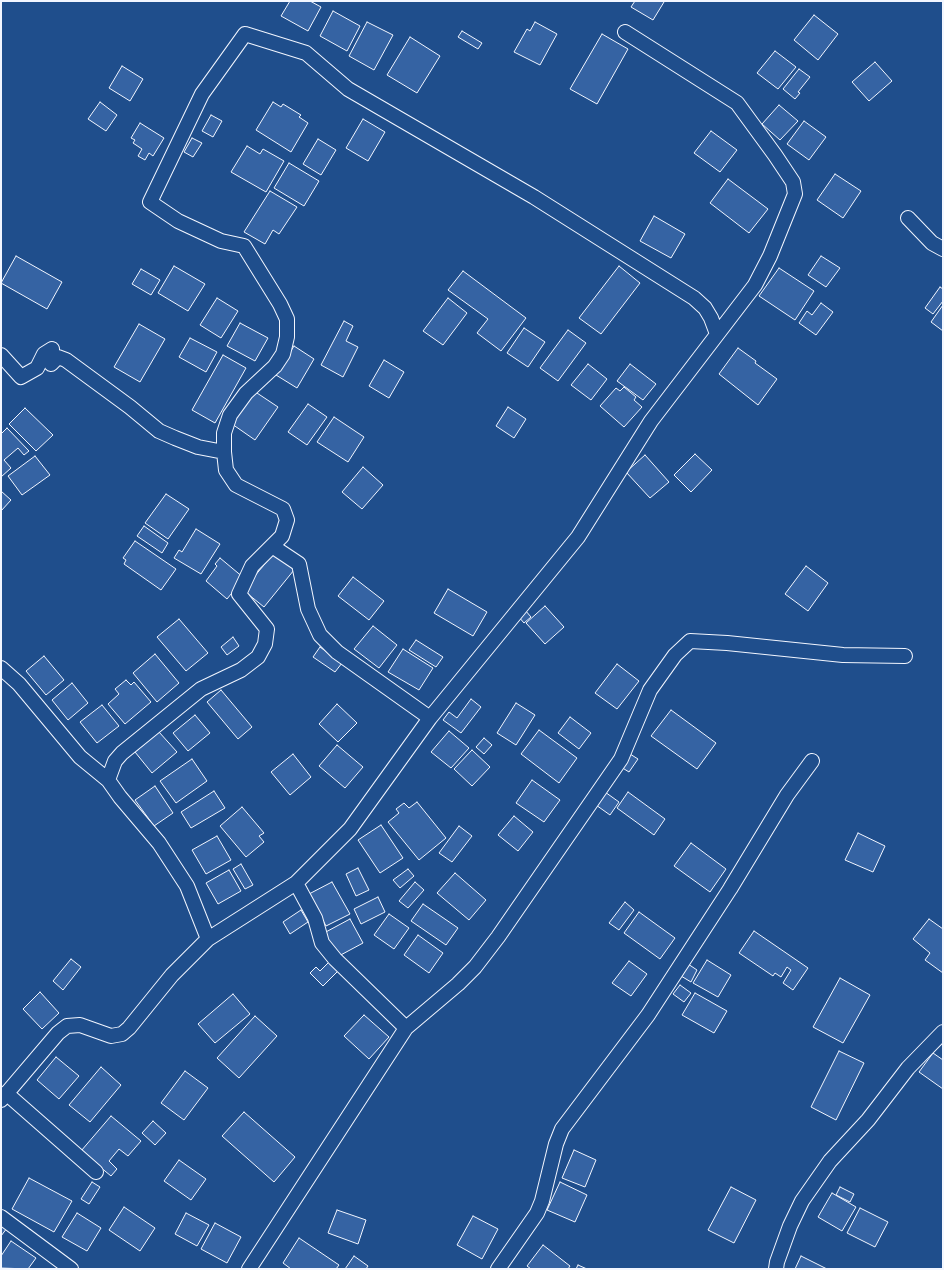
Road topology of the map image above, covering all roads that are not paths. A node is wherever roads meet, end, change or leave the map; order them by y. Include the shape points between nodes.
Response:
1 (625, 32) dead end
2 (908, 218) dead end
3 (943, 249) edge
4 (717, 334) junction
5 (1, 355) edge
6 (224, 452) junction
7 (272, 546) junction
8 (905, 656) dead end
9 (1, 668) edge
10 (430, 718) junction
11 (812, 761) dead end
12 (108, 780) junction
13 (296, 883) junction
14 (208, 939) junction
15 (406, 1028) junction
16 (943, 1032) edge
17 (4, 1096) edge
18 (96, 1172) dead end
19 (1, 1217) edge
20 (71, 1269) edge
21 (249, 1269) edge
22 (498, 1269) edge
23 (776, 1269) edge

1 - 4 street via 737,103 793,182 795,194 759,278
2 - 3 street via 932,243
4 - 6 street via 711,318 694,298 534,197 348,89 306,53 245,34 202,94 150,202 178,222 221,241 244,246 280,304 286,319 287,337 283,354 275,366 246,393 230,415 224,433
4 - 10 street via 652,421 578,537
5 - 6 street via 21,377 36,368 44,354 52,349 51,364 58,357 66,360 159,430 198,448
6 - 7 street via 226,470 236,485 283,509 286,520 282,536
7 - 10 street via 299,564 308,609 320,635 337,652
7 - 12 street via 252,566 239,594 267,629 265,644 258,657 241,670 201,689 122,753 115,761
8 - 15 street via 843,655 690,641 650,690 621,759 498,937 458,984
9 - 12 street via 19,684 80,757
10 - 13 street via 350,829
11 - 22 street via 786,795 730,889 648,1015 562,1129 537,1213
12 - 14 street via 159,843 187,886
13 - 14 street
13 - 15 street via 315,918 322,943
14 - 17 street via 172,975 122,1034 111,1036 80,1025 67,1026 58,1033
15 - 21 street
16 - 23 street via 908,1068 868,1120 830,1161 799,1207
17 - 18 street
19 - 20 street

